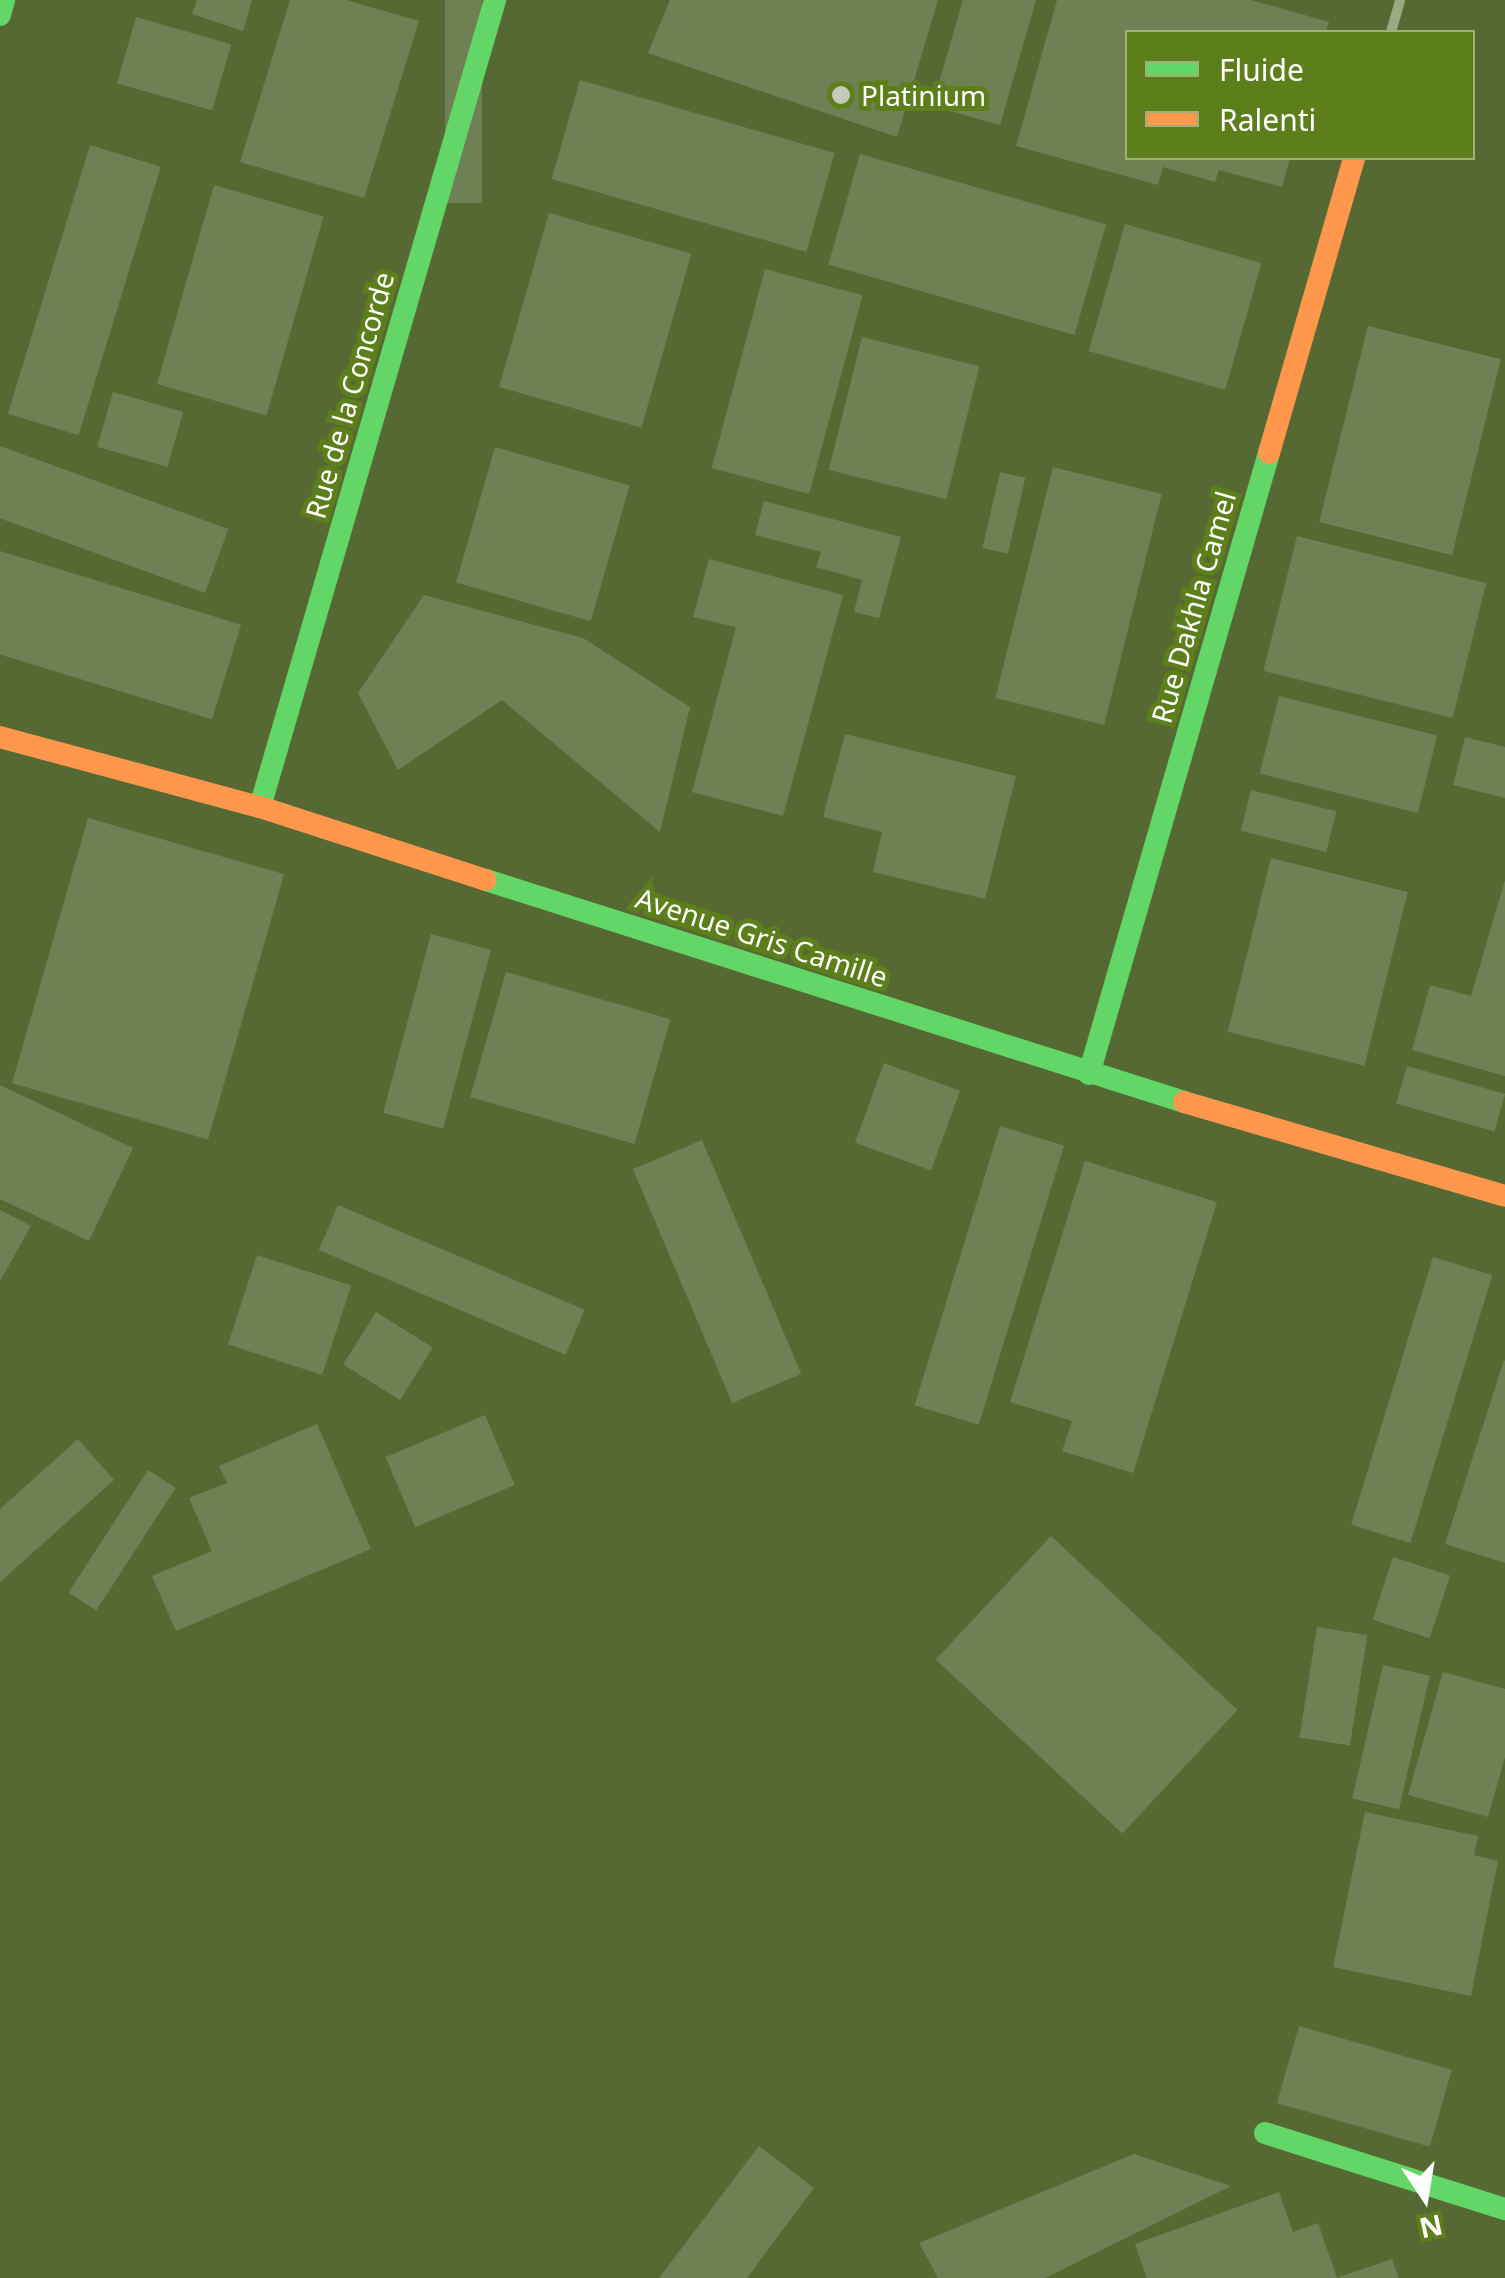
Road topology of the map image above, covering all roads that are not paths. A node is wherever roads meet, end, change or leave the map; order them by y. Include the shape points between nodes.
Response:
1 (4, 0) edge
2 (496, 0) edge
3 (1400, 0) edge
4 (0, 15) edge
5 (1392, 30) edge
6 (1353, 160) edge
7 (0, 737) edge
8 (260, 807) junction
9 (1089, 1074) junction
10 (1505, 1196) edge
11 (1265, 2133) dead end
12 (1505, 2210) edge

1 - 4 street
2 - 8 street, Rue de la Concorde
3 - 5 street
6 - 9 street, Rue Dakhla Camel
7 - 8 street, Avenue Gris Camille
8 - 9 street, Avenue Gris Camille
9 - 10 street, Avenue Gris Camille
11 - 12 street

